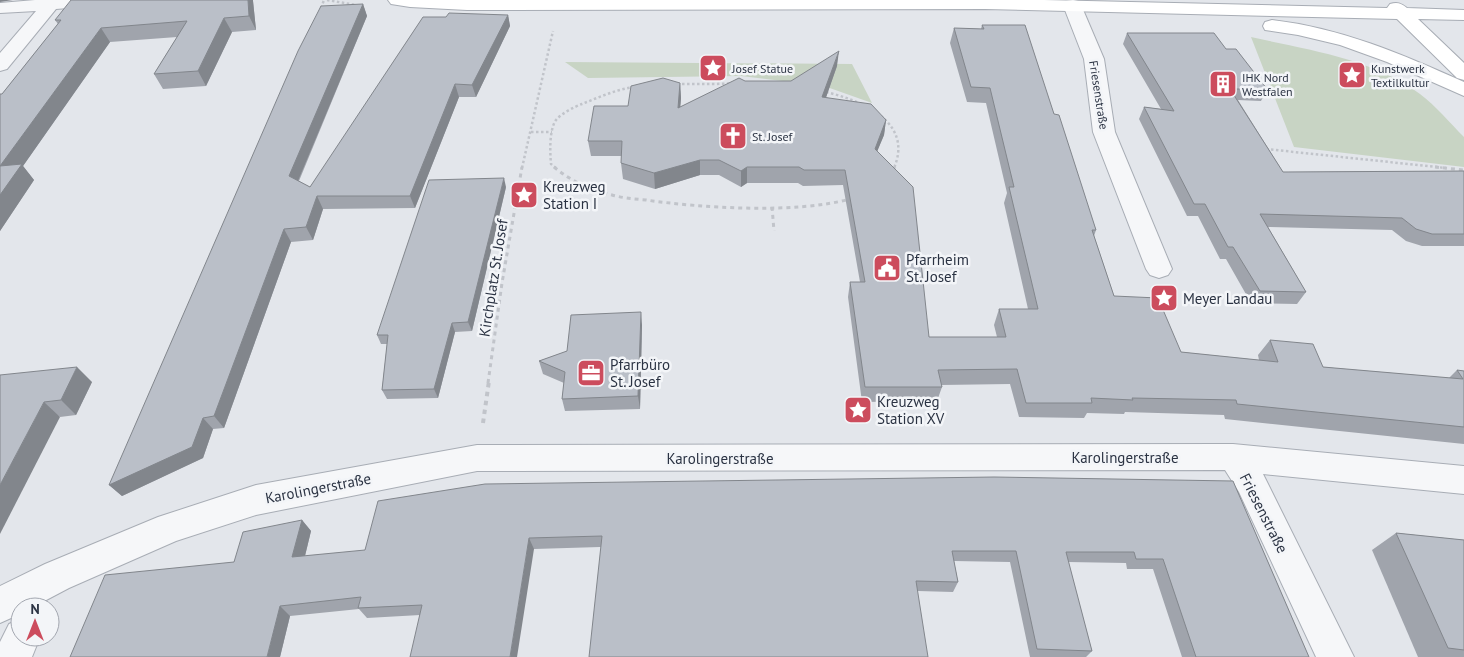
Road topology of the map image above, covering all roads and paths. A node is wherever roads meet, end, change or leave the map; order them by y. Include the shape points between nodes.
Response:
1 (107, 0) edge
2 (324, 0) edge
3 (397, 0) edge
4 (1387, 0) edge
5 (51, 4) junction
6 (1174, 4) edge
7 (1072, 5) junction
8 (0, 8) edge
9 (320, 8) edge
10 (1402, 13) junction
11 (1464, 15) edge
12 (554, 29) dead end
13 (0, 65) edge
14 (1464, 74) edge
15 (1464, 90) edge
16 (530, 132) junction
17 (552, 132) junction
18 (1260, 149) edge
19 (1464, 170) edge
20 (772, 207) junction
21 (774, 231) dead end
22 (1159, 269) dead end
23 (1233, 457) junction
24 (477, 458) junction
25 (1464, 480) edge
26 (57, 576) junction
27 (44, 597) edge
28 (0, 605) edge
29 (1335, 657) edge

1 - 5 street
2 - 9 path
3 - 7 main road via 467,5
4 - 10 main road
5 - 8 street
5 - 13 street
6 - 7 main road
6 - 10 main road
6 - 15 main road via 1188,16 1204,21 1297,27 1352,42 1391,55
7 - 22 street, Friesenstraße via 1094,59 1104,132
10 - 11 main road
10 - 14 main road
12 - 16 path, Kirchplatz St. Josef
16 - 17 path
16 - 24 path, Kirchplatz St. Josef via 502,283
17 - 20 path via 549,146 551,164 570,181 608,195 678,205
17 - 20 path via 556,120 573,108 627,88 657,85 764,83 806,87 840,95 890,122 900,140 898,161 892,174 881,184 842,201
18 - 19 path
20 - 21 path
23 - 24 street, Karolingerstraße
23 - 25 street, Karolingerstraße
23 - 29 street, Friesenstraße via 1251,482
24 - 26 street, Karolingerstraße via 256,500 170,528
26 - 27 street
26 - 28 street, Karolingerstraße

